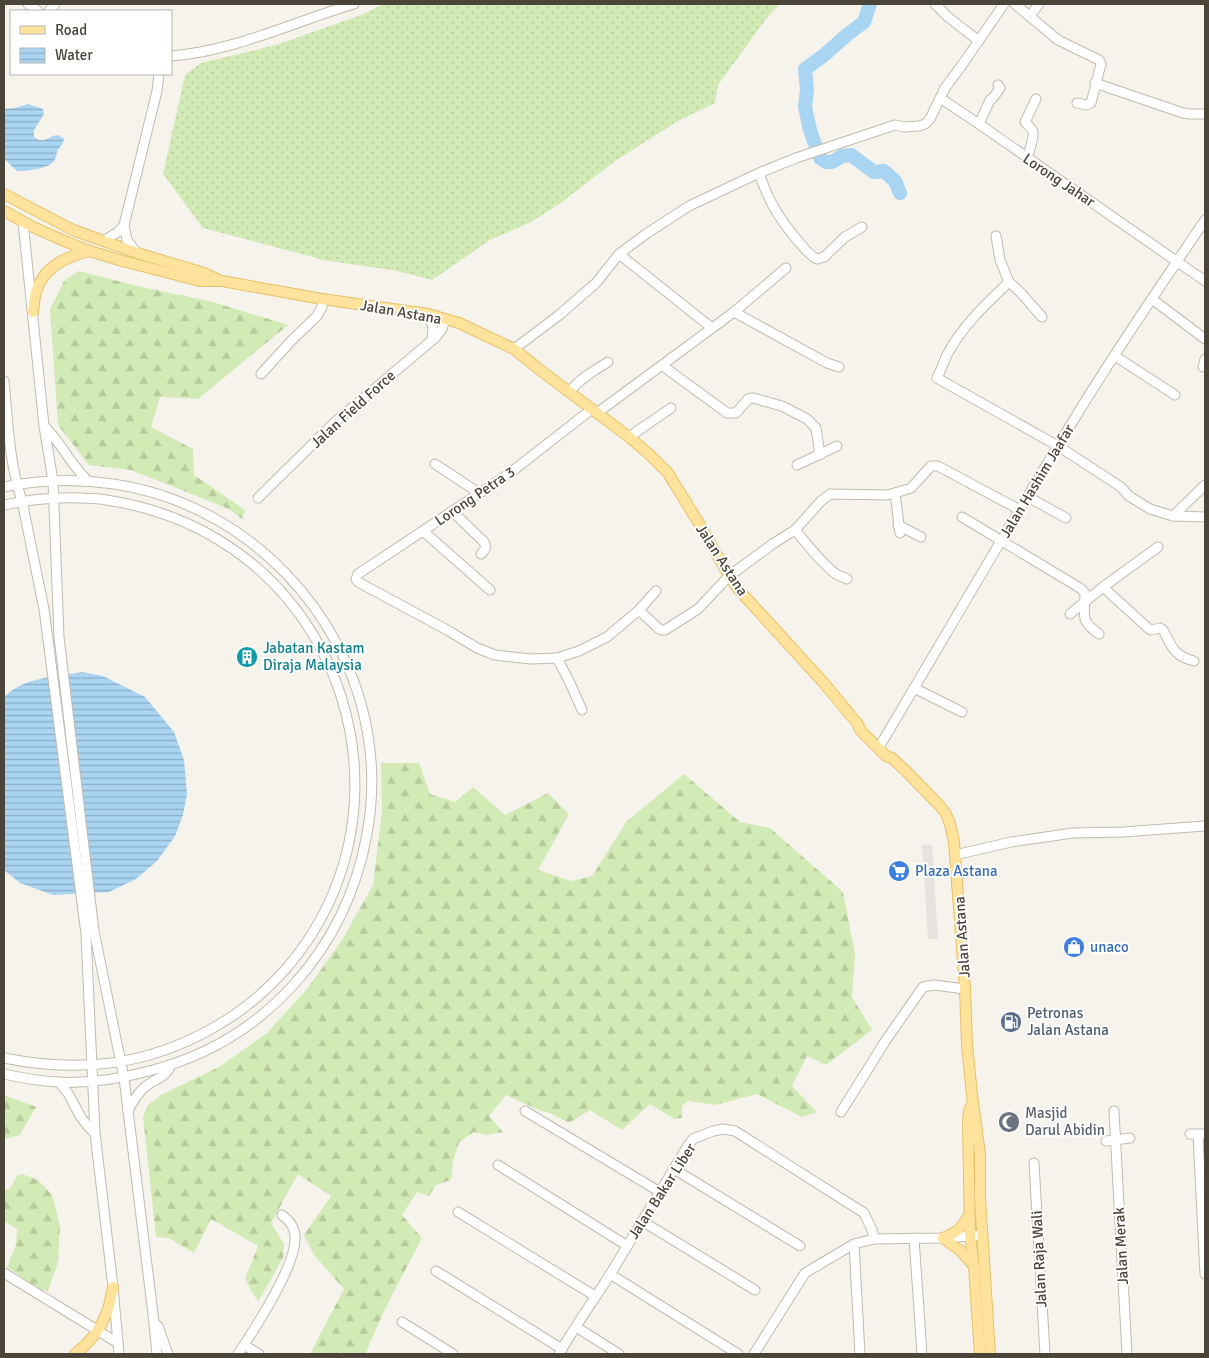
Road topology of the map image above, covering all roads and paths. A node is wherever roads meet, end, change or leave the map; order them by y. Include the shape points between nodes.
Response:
1 (354, 4) edge
2 (935, 4) edge
3 (1004, 4) edge
4 (1015, 4) edge
5 (1039, 4) edge
6 (1030, 16) junction
7 (979, 41) junction
8 (172, 56) edge
9 (159, 75) edge
10 (1096, 83) junction
11 (998, 85) dead end
12 (940, 98) junction
13 (1036, 99) dead end
14 (1077, 103) dead end
15 (1205, 114) edge
16 (979, 124) junction
17 (1027, 158) junction
18 (759, 173) junction
19 (4, 194) edge
20 (4, 198) edge
21 (4, 211) edge
22 (1205, 220) edge
23 (23, 222) junction
24 (124, 225) junction
25 (862, 227) dead end
26 (996, 236) dead end
27 (103, 241) junction
28 (90, 251) junction
29 (137, 253) junction
30 (619, 254) junction
31 (1178, 262) junction
32 (786, 268) dead end
33 (222, 281) junction
34 (1205, 281) edge
35 (1009, 282) junction
36 (322, 299) junction
37 (1152, 299) junction
38 (33, 312) junction
39 (734, 312) junction
40 (428, 314) junction
41 (1042, 317) dead end
42 (445, 319) junction
43 (712, 328) junction
44 (1205, 339) edge
45 (432, 340) junction
46 (514, 349) junction
47 (1115, 356) junction
48 (608, 362) dead end
49 (663, 366) junction
50 (839, 367) dead end
51 (260, 374) dead end
52 (4, 380) edge
53 (569, 392) junction
54 (1176, 395) dead end
55 (671, 408) dead end
56 (594, 411) junction
57 (44, 426) junction
58 (629, 437) junction
59 (837, 446) dead end
60 (1058, 446) junction
61 (820, 455) junction
62 (435, 464) dead end
63 (798, 465) dead end
64 (53, 481) junction
65 (88, 481) junction
66 (16, 485) junction
67 (1205, 485) edge
68 (4, 488) edge
69 (479, 493) junction
70 (896, 493) junction
71 (53, 497) junction
72 (1028, 497) junction
73 (258, 498) dead end
74 (22, 501) junction
75 (4, 505) edge
76 (1020, 510) junction
77 (452, 511) junction
78 (1173, 516) junction
79 (962, 517) dead end
80 (1205, 517) edge
81 (1066, 518) dead end
82 (795, 530) junction
83 (423, 531) junction
84 (921, 537) dead end
85 (1001, 541) junction
86 (1158, 547) dead end
87 (482, 554) dead end
88 (728, 576) junction
89 (847, 579) dead end
90 (1103, 587) junction
91 (490, 590) dead end
92 (656, 591) dead end
93 (1085, 601) junction
94 (639, 610) junction
95 (1070, 614) dead end
96 (1099, 634) dead end
97 (557, 658) junction
98 (1194, 662) dead end
99 (914, 688) junction
100 (582, 710) dead end
101 (962, 712) dead end
102 (879, 745) junction
103 (1205, 826) edge
104 (955, 855) junction
105 (90, 932) junction
106 (965, 989) junction
107 (4, 1058) edge
108 (120, 1062) junction
109 (92, 1066) junction
110 (170, 1066) junction
111 (4, 1074) edge
112 (124, 1078) junction
113 (59, 1082) junction
114 (93, 1082) junction
115 (973, 1103) junction
116 (128, 1111) junction
117 (525, 1111) dead end
118 (1114, 1111) dead end
119 (841, 1112) dead end
120 (95, 1133) junction
121 (1198, 1134) edge
122 (1130, 1138) dead end
123 (1116, 1139) junction
124 (1106, 1140) dead end
125 (1034, 1163) dead end
126 (498, 1165) dead end
127 (674, 1169) junction
128 (660, 1192) junction
129 (458, 1212) dead end
130 (969, 1214) junction
131 (282, 1215) dead end
132 (642, 1221) junction
133 (970, 1235) junction
134 (983, 1235) junction
135 (914, 1238) junction
136 (942, 1238) junction
137 (874, 1239) junction
138 (854, 1244) junction
139 (626, 1245) junction
140 (800, 1246) dead end
141 (974, 1266) junction
142 (436, 1271) dead end
143 (4, 1273) edge
144 (610, 1274) junction
145 (1205, 1274) edge
146 (113, 1287) junction
147 (755, 1290) dead end
148 (594, 1296) junction
149 (153, 1314) junction
150 (402, 1322) dead end
151 (576, 1327) junction
152 (97, 1331) junction
153 (118, 1343) junction
154 (244, 1345) junction
155 (560, 1352) edge
156 (75, 1354) edge
157 (119, 1354) edge
158 (157, 1354) edge
159 (168, 1354) edge
160 (238, 1354) edge
161 (259, 1354) edge
162 (453, 1354) edge
163 (619, 1354) edge
164 (738, 1354) edge
165 (754, 1354) edge
166 (860, 1354) edge
167 (922, 1354) edge
168 (980, 1354) edge
169 (990, 1354) edge
170 (1045, 1354) edge
171 (1127, 1354) edge

1 - 8 street via 246,41
2 - 7 street
3 - 7 street
4 - 6 street
5 - 6 street
6 - 10 street via 1058,40 1098,60 1101,64
7 - 12 street
9 - 24 street
10 - 14 street via 1091,104
10 - 15 street via 1183,113
11 - 16 street via 1000,88 990,100
12 - 16 street, Lorong Jahar
12 - 18 street via 925,124 895,125
13 - 17 street via 1025,122 1033,135
16 - 17 street, Lorong Jahar
17 - 31 street, Lorong Jahar
18 - 25 street via 781,221 817,260
18 - 30 street via 689,206
19 - 27 main road, Jalan Astana via 73,230
20 - 23 main road via 19,209
21 - 23 main road, Jalan Astana
22 - 31 street, Jalan Hashim Jaafar
23 - 28 main road, Jalan Astana
23 - 38 street
24 - 27 street
24 - 29 street via 127,240
26 - 35 street via 1000,260
27 - 29 main road, Jalan Astana
28 - 33 main road, Jalan Astana via 200,281
28 - 38 main road via 52,266 39,284
29 - 33 main road, Jalan Astana
30 - 43 street
30 - 46 street via 596,283
31 - 34 street, Lorong Jahar
31 - 37 street, Jalan Hashim Jaafar
32 - 39 street, Lorong Petra 3
33 - 36 main road, Jalan Astana
35 - 41 street
35 - 60 street via 958,338 937,378
36 - 40 main road, Jalan Astana
36 - 51 street via 317,316
37 - 44 street
37 - 47 street, Jalan Hashim Jaafar
38 - 57 street
39 - 43 street, Lorong Petra 3
39 - 50 street
40 - 42 main road, Jalan Astana
40 - 45 street via 433,327
42 - 45 street, Jalan Field Force via 442,329
42 - 46 main road, Jalan Astana
43 - 49 street, Lorong Petra 3
45 - 73 street, Jalan Field Force via 335,422
46 - 53 main road, Jalan Astana
47 - 54 street
47 - 60 street, Jalan Hashim Jaafar
48 - 53 street via 588,374
49 - 56 street, Lorong Petra 3
49 - 61 street via 727,413 736,413 753,398 796,413 816,428
52 - 66 street
53 - 56 main road, Jalan Astana
55 - 58 street
56 - 58 main road, Jalan Astana
56 - 69 street, Lorong Petra 3
57 - 64 street
57 - 65 street
58 - 88 main road, Jalan Astana via 668,473
59 - 61 street
60 - 72 street, Jalan Hashim Jaafar
60 - 78 street via 1150,509
61 - 63 street
62 - 69 street
64 - 65 street
64 - 66 street
64 - 71 street
65 - 110 street via 119,484 179,501 208,514 269,556 300,588 326,623 356,687 368,737 372,782 370,819 363,857 335,928 290,989 257,1019 201,1054
66 - 68 street
66 - 74 street
67 - 78 street
69 - 77 street, Lorong Petra 3
70 - 76 street via 911,488 931,466 938,466
70 - 82 street via 830,494
70 - 84 street via 899,529
71 - 74 street
71 - 105 street via 59,637
71 - 108 street via 104,499 154,510 216,538 263,573 296,609 323,651 348,717 354,758 355,799 347,854 328,906 299,954 261,994 230,1019 158,1053
72 - 76 street, Jalan Hashim Jaafar
72 - 81 street
74 - 75 street
74 - 105 street via 44,609
76 - 85 street, Jalan Hashim Jaafar
77 - 83 street, Lorong Petra 3
77 - 87 street via 484,542 486,549
78 - 80 street
79 - 85 street
82 - 88 street
82 - 89 street via 829,568
83 - 91 street
83 - 97 street, Lorong Petra 3 via 358,574 358,582 476,648 495,655
85 - 93 street via 1080,588 1085,593
85 - 99 street, Jalan Hashim Jaafar
86 - 90 street
88 - 94 street via 698,609 665,630 658,628
88 - 102 main road, Jalan Astana
90 - 93 street
90 - 98 street via 1148,628 1163,630 1176,653
92 - 94 street
93 - 95 street
93 - 96 street via 1084,617 1089,627
94 - 97 street via 607,637
97 - 100 street
99 - 101 street
99 - 102 street, Jalan Hashim Jaafar
102 - 104 main road, Jalan Astana via 886,756 892,758 946,814
103 - 104 street via 1072,833
104 - 106 main road, Jalan Astana
105 - 108 street
105 - 109 street
106 - 115 main road, Jalan Astana
106 - 119 street via 934,985 923,987
107 - 109 street via 60,1066
108 - 109 street
108 - 112 street
109 - 114 street
110 - 112 street
110 - 116 street via 163,1076 145,1087
111 - 113 street
112 - 114 street
112 - 116 street
113 - 114 street
113 - 120 street via 81,1119
114 - 120 street
115 - 130 main road, Jalan Astana via 968,1122
115 - 134 main road, Jalan Astana via 980,1154
116 - 149 street
117 - 128 street
118 - 123 street, Jalan Merak
120 - 146 street
121 - 145 street
122 - 123 street
123 - 124 street
123 - 171 street, Jalan Merak
125 - 170 street, Jalan Raja Wali
126 - 139 street
127 - 128 street, Jalan Bakar Liber
127 - 137 street, Jalan Bakar Liber via 693,1139 713,1131 735,1131 864,1213
127 - 140 street
128 - 132 street, Jalan Bakar Liber
129 - 148 street
130 - 133 main road, Jalan Astana
130 - 136 main road via 955,1233
131 - 154 street via 294,1228 293,1255 281,1283
132 - 139 street, Jalan Bakar Liber
132 - 147 street
133 - 134 street
133 - 136 street
133 - 141 main road, Jalan Astana
134 - 169 main road, Jalan Astana
135 - 136 street
135 - 137 street
135 - 167 street
136 - 141 main road via 962,1251
137 - 138 street
138 - 165 street via 805,1273
138 - 166 street
139 - 144 street, Jalan Bakar Liber
141 - 168 main road, Jalan Astana
142 - 155 street
143 - 152 street
144 - 148 street, Jalan Bakar Liber
144 - 164 street
146 - 152 main road via 106,1314
146 - 153 street
148 - 151 street, Jalan Bakar Liber
149 - 158 street
149 - 159 street
150 - 162 street
151 - 155 street, Jalan Bakar Liber
151 - 163 street
152 - 153 street
152 - 156 main road
153 - 157 street
154 - 160 street
154 - 161 street

